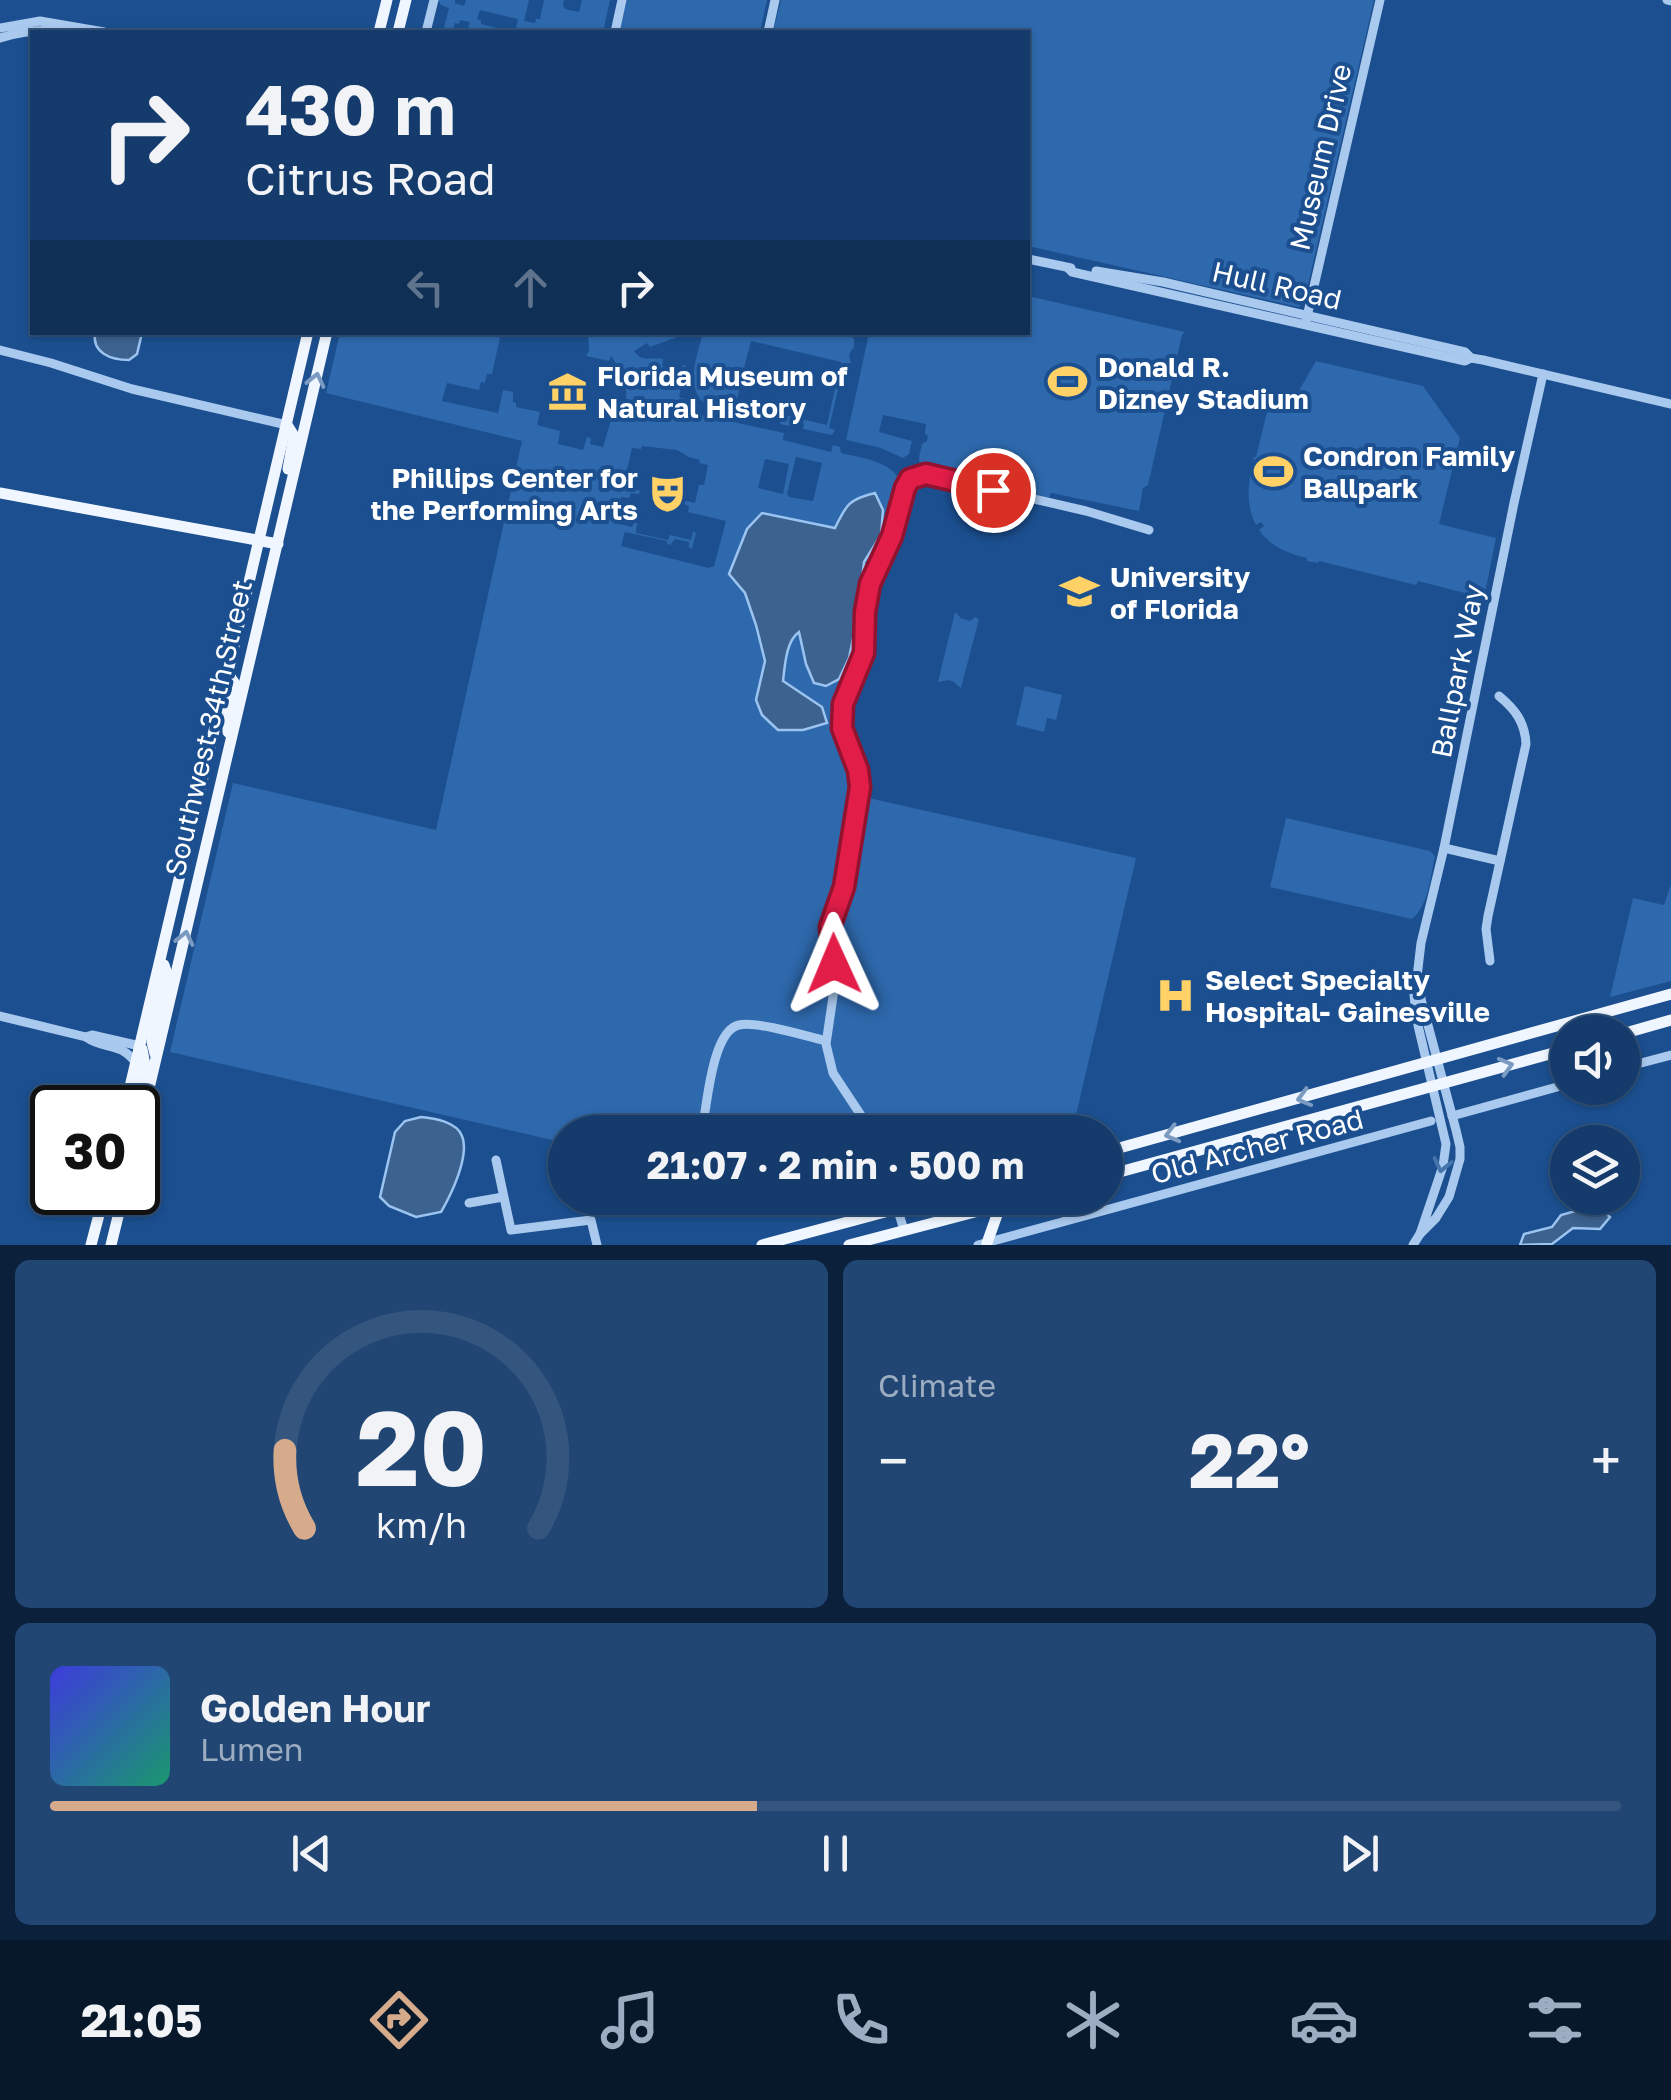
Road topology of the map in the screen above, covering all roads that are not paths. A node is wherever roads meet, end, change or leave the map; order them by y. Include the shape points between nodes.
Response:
1 (387, 0) edge
2 (406, 0) edge
3 (434, 0) edge
4 (622, 0) edge
5 (775, 0) edge
6 (1380, 0) edge
7 (0, 28) edge
8 (92, 30) edge
9 (380, 30) edge
10 (398, 30) edge
11 (426, 30) edge
12 (615, 30) edge
13 (768, 30) edge
14 (30, 31) edge
15 (0, 38) edge
16 (1030, 259) edge
17 (1306, 320) junction
18 (307, 335) edge
19 (326, 335) edge
20 (0, 350) edge
21 (1543, 374) junction
22 (1671, 404) edge
23 (287, 425) junction
24 (289, 492) junction
25 (0, 493) edge
26 (1150, 530) dead end
27 (260, 540) junction
28 (278, 544) junction
29 (228, 674) junction
30 (1499, 696) dead end
31 (231, 740) junction
32 (1444, 848) junction
33 (1500, 861) junction
34 (161, 956) junction
35 (1490, 961) dead end
36 (1671, 994) edge
37 (0, 1016) edge
38 (1671, 1020) edge
39 (1640, 1029) edge
40 (86, 1037) junction
41 (826, 1041) junction
42 (140, 1046) junction
43 (1550, 1054) edge
44 (1671, 1055) edge
45 (156, 1056) junction
46 (136, 1062) junction
47 (1432, 1062) junction
48 (1640, 1063) edge
49 (130, 1085) edge
50 (141, 1085) edge
51 (149, 1085) edge
52 (1438, 1085) junction
53 (1550, 1089) edge
54 (1438, 1106) junction
55 (705, 1115) edge
56 (862, 1115) edge
57 (1240, 1116) junction
58 (1452, 1116) junction
59 (1432, 1121) junction
60 (1444, 1130) junction
61 (1228, 1142) junction
62 (1123, 1147) edge
63 (496, 1160) dead end
64 (1123, 1171) edge
65 (504, 1197) junction
66 (469, 1203) dead end
67 (99, 1215) edge
68 (110, 1215) edge
69 (118, 1215) edge
70 (858, 1215) edge
71 (900, 1215) edge
72 (962, 1215) edge
73 (998, 1215) edge
74 (904, 1230) junction
75 (1420, 1234) junction
76 (112, 1241) edge
77 (984, 1244) edge
78 (91, 1245) edge
79 (597, 1245) edge
80 (762, 1245) edge
81 (849, 1245) edge
82 (1412, 1245) edge

1 - 9 main road
2 - 10 main road
3 - 11 street
4 - 12 street
5 - 13 street
6 - 17 street, Museum Drive
7 - 8 street via 40,21
14 - 15 street
16 - 17 street, Hull Road via 1154,280
17 - 21 street, Hull Road
18 - 23 main road, Southwest 34th Street
24 -> 19 main road, Southwest 34th Street
20 - 23 street
21 - 22 street, Hull Road
21 - 32 street, Ballpark Way
23 - 24 main road via 294,436
23 - 27 main road, Southwest 34th Street
24 - 28 main road, Southwest 34th Street
25 - 27 main road
26 - 41 street via 928,474 913,477 905,488 872,579 864,653 843,704 842,728 860,787 844,887 830,927 835,986
27 - 28 main road
27 - 29 main road, Southwest 34th Street
28 - 31 main road, Southwest 34th Street
29 - 31 main road via 235,684
29 - 34 main road, Southwest 34th Street
30 - 33 street via 1518,716 1526,744
45 -> 31 main road, Southwest 34th Street
32 - 33 street
32 - 47 street, Ballpark Way via 1413,982
33 - 35 street via 1486,929
34 - 42 main road, Southwest 34th Street
34 - 45 main road via 166,971 153,1032
36 - 47 main road
37 - 40 street
38 - 39 main road
40 - 42 street
40 - 46 street via 122,1049
41 - 55 street via 754,1025 731,1028 719,1047
41 - 56 street via 836,1077
42 - 46 main road, Southwest 34th Street
42 - 50 main road via 146,1060
52 -> 43 main road
44 - 48 street
45 - 51 main road, Southwest 34th Street
46 - 49 main road, Southwest 34th Street
47 - 52 street, Ballpark Way
47 -> 57 main road
52 - 54 street
52 - 58 street
52 - 61 main road
53 - 58 street
54 - 59 street
54 - 60 street
57 - 61 main road
57 -> 62 main road
58 - 75 street via 1460,1147 1457,1174 1449,1198
59 - 60 street
59 - 77 street, Old Archer Road
60 -> 75 street via 1444,1166
61 - 64 main road
63 - 65 street
65 - 66 street
65 - 79 street via 512,1230 591,1220
67 - 78 main road
68 - 76 main road
69 - 76 main road
70 - 80 main road
71 - 74 street
72 - 74 main road
73 - 77 main road
74 - 81 main road
75 - 82 street

